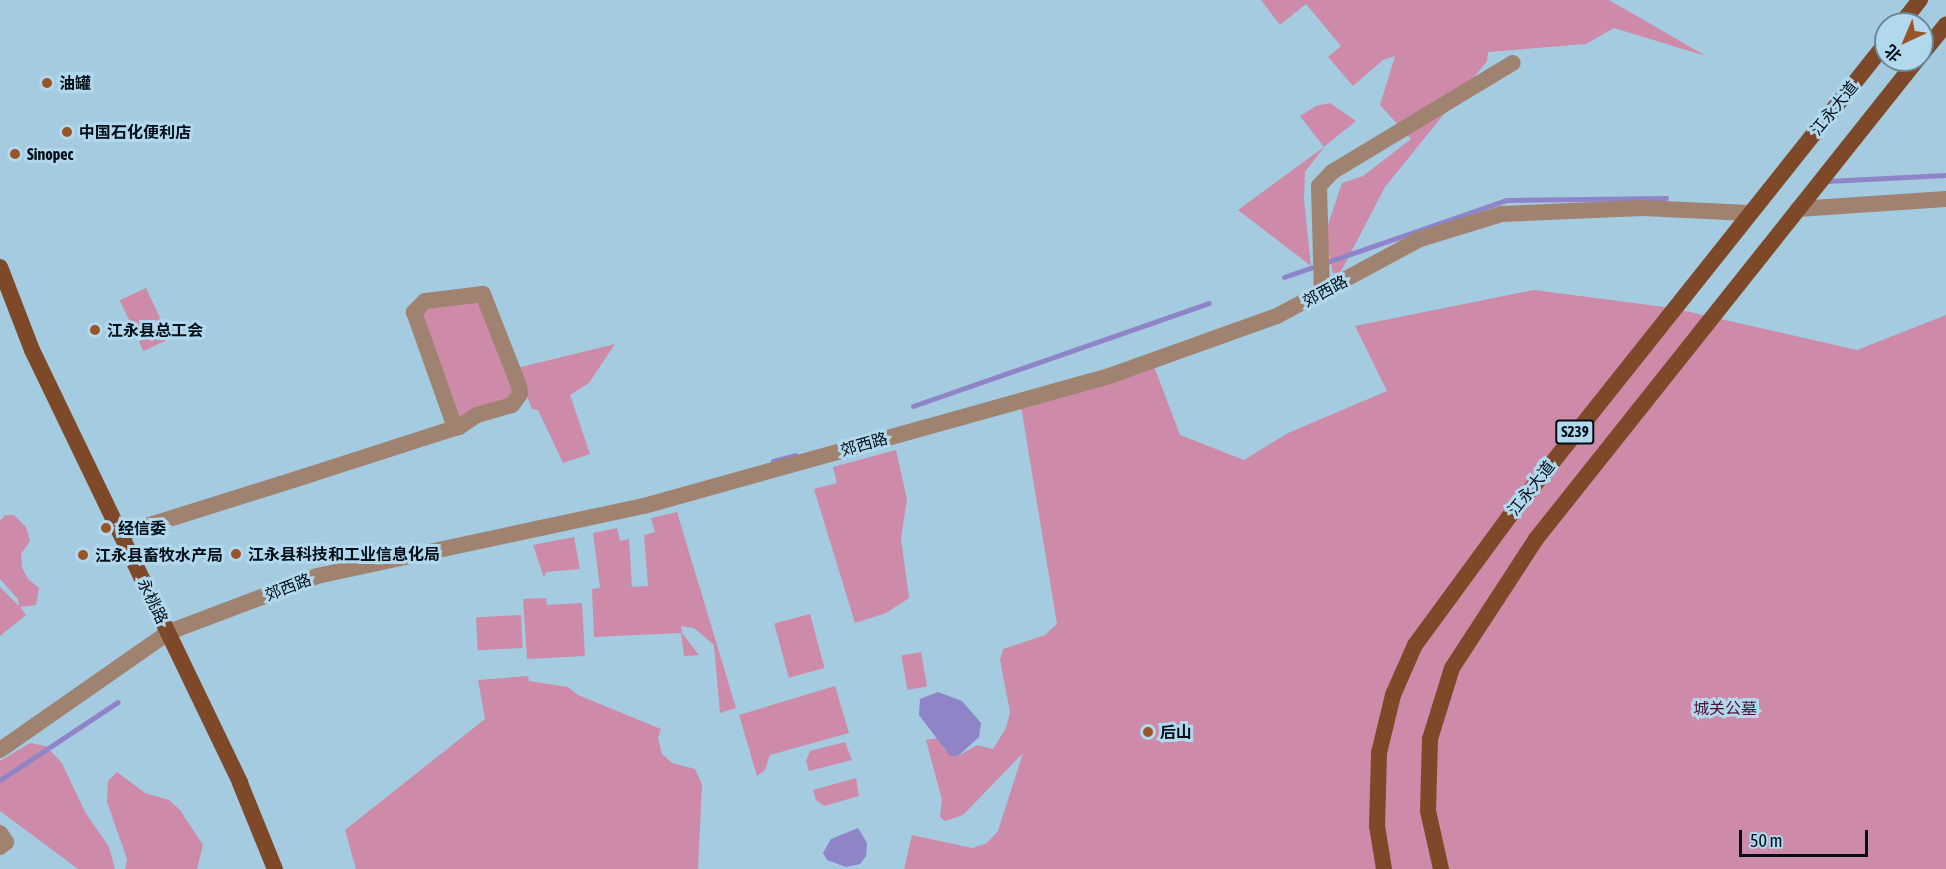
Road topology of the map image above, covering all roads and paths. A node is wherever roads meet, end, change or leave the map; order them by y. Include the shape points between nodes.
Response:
1 (1920, 0) edge
2 (1910, 12) edge
3 (1946, 24) edge
4 (1934, 39) edge
5 (1874, 58) edge
6 (1513, 63) dead end
7 (1907, 72) edge
8 (1946, 199) edge
9 (1798, 209) junction
10 (1749, 213) junction
11 (0, 267) edge
12 (1322, 294) junction
13 (455, 428) junction
14 (121, 534) junction
15 (169, 632) junction
16 (0, 750) edge
17 (0, 834) edge
18 (0, 847) edge
19 (275, 869) edge
20 (1384, 869) edge
21 (1441, 869) edge

1 - 2 main road
3 - 4 main road
5 - 10 main road, 江永大道 / S239
6 - 12 street via 1332,172 1319,186
7 - 9 main road, S239
8 - 9 street
9 - 21 main road, S239 via 1536,538 1452,668 1430,740 1428,811
10 - 12 street, 郊西路 via 1643,208 1502,214 1420,239
10 - 20 main road, 江永大道 / S239 via 1516,508 1415,645 1393,695 1379,753 1377,826
11 - 14 main road, 永桃路 via 32,350
12 - 15 street, 郊西路 via 1277,316 1112,375 644,506 317,576
13 - 13 street via 477,415 512,405 520,394 483,294 425,301 414,312
13 - 14 street
14 - 15 main road, 永桃路
15 - 16 street, 郊西路
15 - 19 main road, 永桃路 via 240,783
17 - 18 street via 6,842

